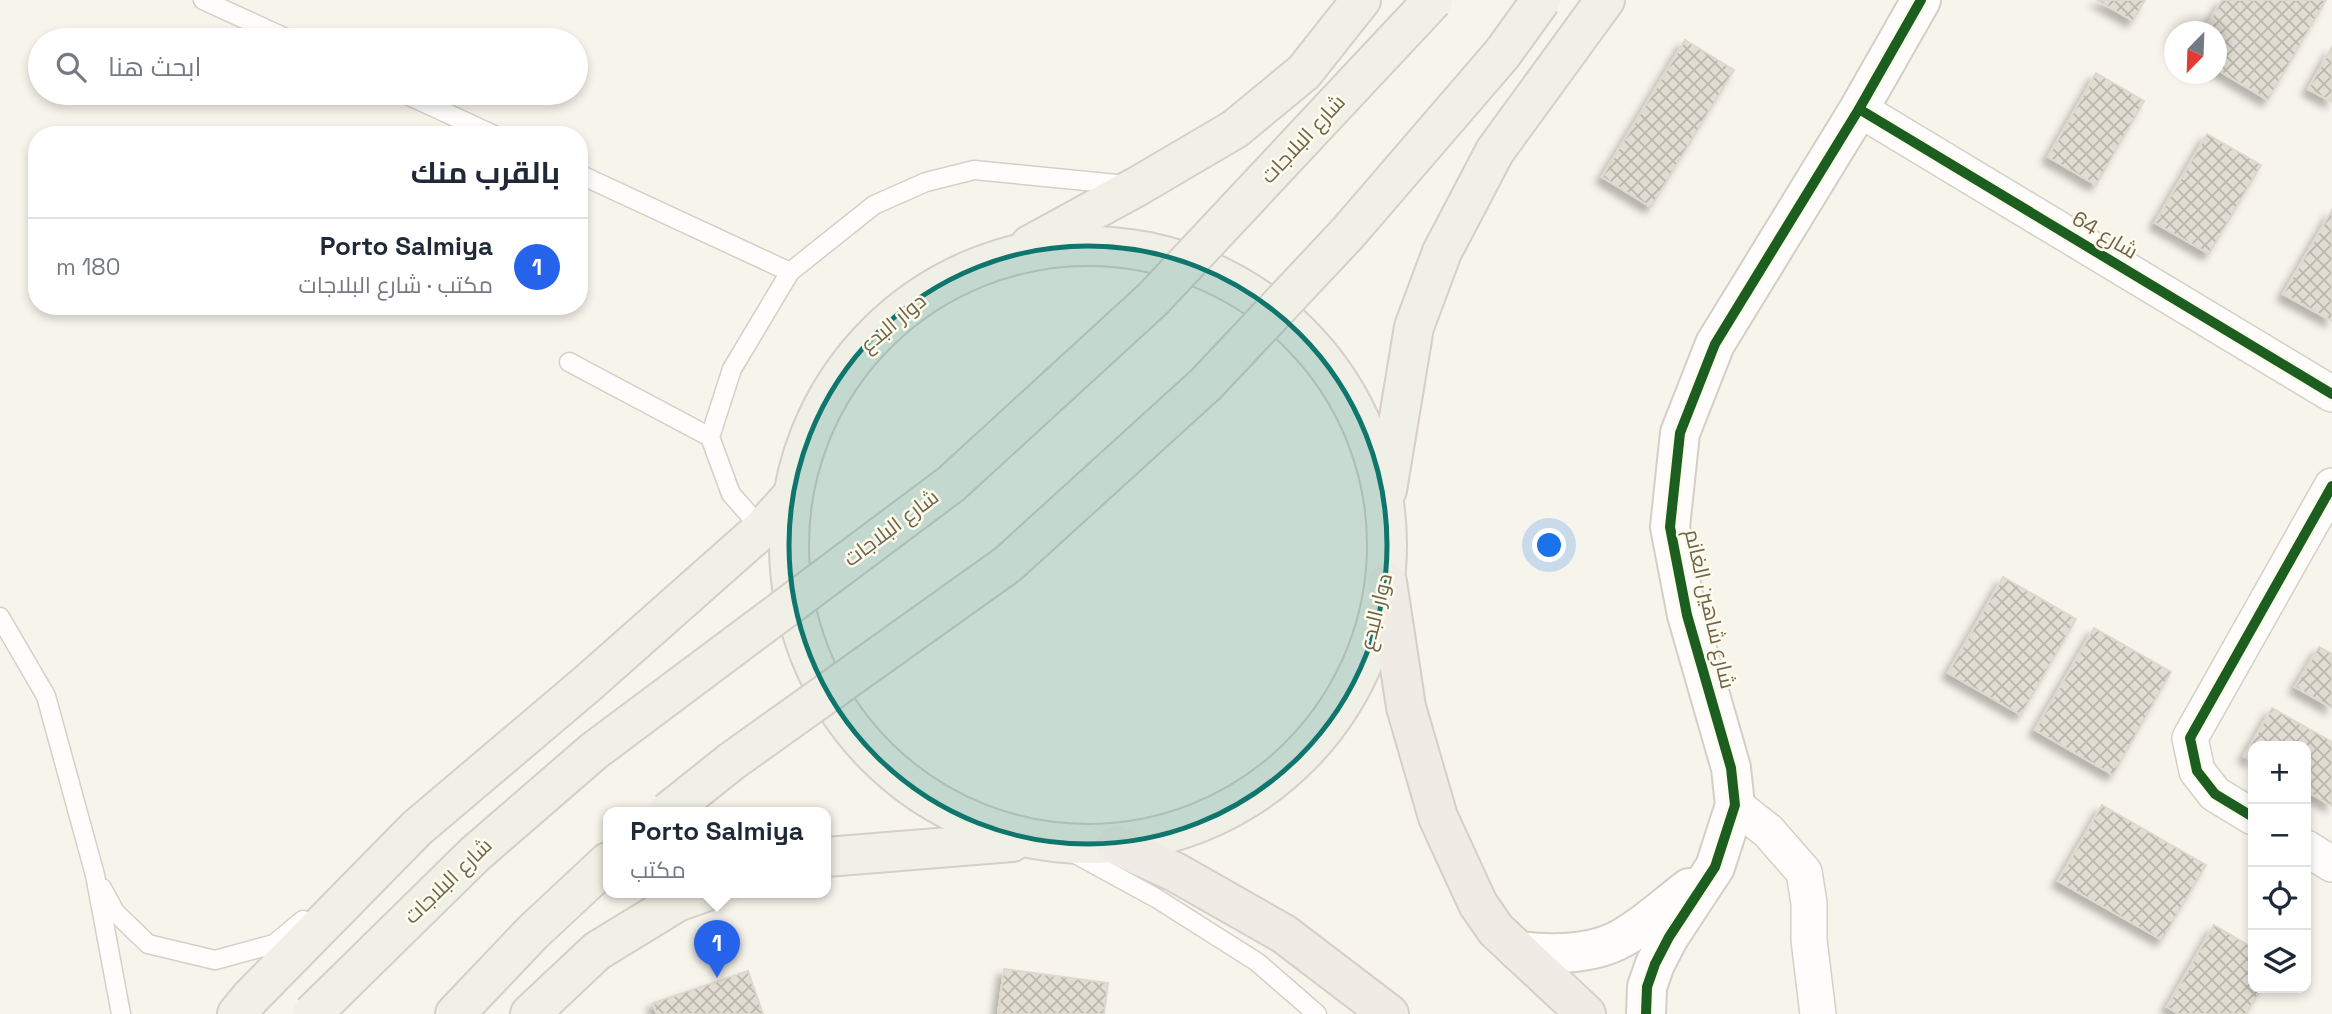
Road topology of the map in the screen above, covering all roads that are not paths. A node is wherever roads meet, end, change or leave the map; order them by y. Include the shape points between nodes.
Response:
1 (203, 0) edge
2 (1361, 0) edge
3 (1433, 0) edge
4 (1541, 0) edge
5 (1605, 0) edge
6 (1921, 0) edge
7 (264, 28) edge
8 (429, 105) edge
9 (1859, 109) junction
10 (474, 126) edge
11 (588, 178) edge
12 (1138, 187) junction
13 (1022, 250) junction
14 (790, 272) junction
15 (569, 362) dead end
16 (2332, 394) edge
17 (710, 437) junction
18 (2332, 486) edge
19 (790, 498) junction
20 (1386, 499) junction
21 (762, 529) junction
22 (1387, 582) junction
23 (0, 617) edge
24 (1735, 805) junction
25 (674, 807) edge
26 (2248, 814) edge
27 (416, 828) junction
28 (1045, 843) junction
29 (1116, 845) junction
30 (2311, 851) edge
31 (831, 857) edge
32 (2332, 864) edge
33 (603, 867) edge
34 (1715, 867) junction
35 (95, 875) junction
36 (688, 898) edge
37 (1518, 951) junction
38 (121, 1014) edge
39 (237, 1014) edge
40 (312, 1014) edge
41 (455, 1014) edge
42 (530, 1014) edge
43 (1317, 1014) edge
44 (1389, 1014) edge
45 (1586, 1014) edge
46 (1646, 1014) edge
47 (1818, 1014) edge

1 - 7 lane
2 - 12 main road via 1304,72 1235,129
3 - 40 main road, شارع البلاجات, bridge via 1153,299 951,484 594,751 475,854
4 - 25 main road, bridge via 1502,54 1347,234 1206,384 1008,564
5 - 20 main road via 1495,151 1442,252 1414,327
6 - 9 street, شارع شاهين الغانم
8 - 10 lane
9 - 16 street, شارع 64
9 - 24 street, شارع شاهين الغانم via 1715,344 1680,433 1670,527 1687,615 1731,768
11 - 14 lane
12 - 13 main road
12 - 14 lane via 974,170 926,182 874,205
13 - 19 main road, دوار البدع via 971,268 912,302 860,348 821,405
13 - 20 main road, دوار البدع via 1117,247 1194,265 1264,302 1321,356 1363,423
14 - 17 lane via 732,369
15 - 17 lane
17 - 21 lane via 732,494
18 - 26 street via 2190,738 2197,771 2215,794
19 - 21 main road
19 - 28 main road, دوار البدع via 793,607 816,674 854,734 904,783 964,820
20 - 22 main road, دوار البدع
21 - 27 main road
22 - 29 main road, دوار البدع via 1359,679 1299,761 1215,819
22 - 37 highway via 1406,707 1438,817 1478,904
23 - 35 lane via 46,696
24 - 34 street, شارع شاهين الغانم
24 - 47 street via 1769,831 1804,872
27 - 35 lane via 274,944 215,960 148,944 115,912
27 - 39 main road
28 - 29 main road, دوار البدع
28 - 31 main road
28 - 43 lane via 1156,898 1256,962
29 - 44 highway via 1175,872 1284,934
30 - 32 street
33 - 41 main road
34 - 37 street via 1623,938 1560,953
34 - 46 street, شارع شاهين الغانم via 1655,964 1647,987
35 - 38 lane
36 - 42 main road via 597,951
37 - 45 highway

